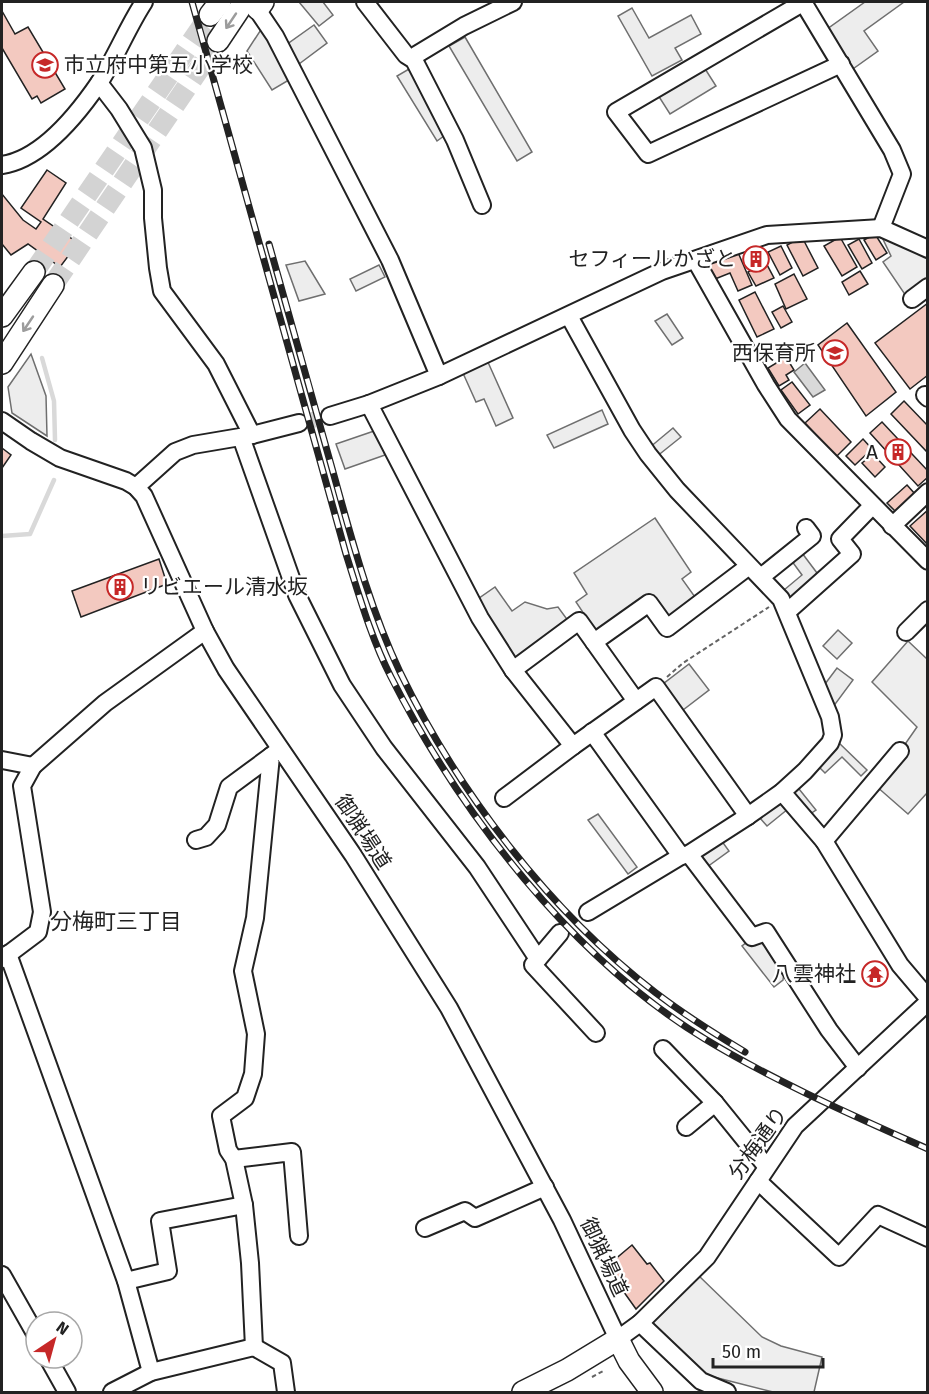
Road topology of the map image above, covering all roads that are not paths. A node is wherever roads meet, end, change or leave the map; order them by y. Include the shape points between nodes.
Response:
1 (144, 2) edge
2 (365, 2) edge
3 (513, 2) edge
4 (803, 2) edge
5 (254, 3) edge
6 (218, 40) tunnel mouth
7 (414, 60) junction
8 (840, 64) junction
9 (99, 83) junction
10 (2, 165) edge
11 (482, 205) dead end
12 (881, 228) junction
13 (927, 249) edge
14 (696, 261) junction
15 (34, 272) tunnel mouth
16 (53, 285) tunnel mouth
17 (927, 287) edge
18 (912, 299) dead end
19 (2, 316) edge
20 (569, 316) junction
21 (2, 363) edge
22 (439, 376) junction
23 (369, 404) junction
24 (330, 416) tunnel mouth
25 (2, 421) edge
26 (299, 423) tunnel mouth
27 (246, 436) junction
28 (136, 487) junction
29 (927, 492) edge
30 (872, 506) junction
31 (892, 526) junction
32 (806, 528) dead end
33 (927, 561) edge
34 (755, 572) junction
35 (784, 605) junction
36 (927, 610) edge
37 (205, 631) junction
38 (906, 632) dead end
39 (594, 642) junction
40 (513, 670) junction
41 (636, 701) junction
42 (592, 732) junction
43 (573, 746) junction
44 (900, 751) dead end
45 (276, 752) junction
46 (2, 760) edge
47 (33, 766) junction
48 (782, 792) junction
49 (504, 798) dead end
50 (748, 816) junction
51 (196, 840) dead end
52 (824, 842) junction
53 (685, 855) junction
54 (588, 912) dead end
55 (560, 933) dead end
56 (5, 957) edge
57 (538, 959) junction
58 (926, 1005) edge
59 (596, 1033) dead end
60 (663, 1049) dead end
61 (858, 1068) junction
62 (715, 1103) junction
63 (686, 1127) dead end
64 (234, 1159) junction
65 (762, 1174) junction
66 (545, 1187) junction
67 (244, 1205) junction
68 (425, 1228) dead end
69 (299, 1236) dead end
70 (927, 1238) edge
71 (2, 1275) edge
72 (126, 1281) junction
73 (24, 1314) edge
74 (640, 1323) junction
75 (618, 1339) junction
76 (254, 1347) junction
77 (55, 1370) edge
78 (151, 1372) junction
79 (67, 1392) edge
80 (112, 1392) edge
81 (286, 1392) edge
82 (523, 1392) edge
83 (652, 1392) edge
84 (727, 1392) edge

1 - 9 street
2 - 7 street
3 - 7 street via 464,26 416,55
4 - 8 street
4 - 8 street via 616,112 648,154
5 -> 6 main road
5 - 22 street via 275,36 390,260
7 - 11 street via 455,140
8 - 12 street via 892,150 902,174
9 - 10 street via 62,130 33,153
9 - 27 street via 143,148 153,190 162,291 216,364
12 - 13 street
12 - 14 street via 767,235
14 - 20 street via 662,271
14 - 30 street via 788,419
15 - 19 main road
16 -> 21 main road
17 - 18 street
20 - 22 street
20 - 34 street via 648,454
22 - 23 street
23 - 24 street
23 - 40 street via 480,618
25 - 28 street via 60,458
26 - 27 street
27 - 28 street via 176,452
27 - 57 street via 297,595 342,685 384,748 477,867
28 - 37 street, 御猟場道 via 149,505
29 - 31 street
30 - 31 street
30 - 35 street via 840,539 852,554
31 - 33 street
32 - 34 street via 812,536
34 - 35 street
34 - 39 street via 667,628 649,603
35 - 48 street via 830,717 833,735 818,759
36 - 38 street
37 - 45 street, 御猟場道
37 - 47 street via 105,703
39 - 40 street via 579,621
39 - 41 street
40 - 43 street
41 - 42 street
41 - 50 street via 656,687
42 - 43 street
42 - 53 street
43 - 49 street
44 - 52 street
45 - 51 street via 229,786 217,825 206,837
45 - 64 street via 255,918 243,971 256,1034 253,1074 245,1098 221,1116 228,1150
45 - 66 street, 御猟場道 via 353,855 448,1008
46 - 47 street
47 - 56 street via 22,786 42,912 38,932
48 - 50 street
48 - 52 street
50 - 53 street
52 - 58 street
53 - 54 street
53 - 61 street via 752,937 766,932
55 - 57 street
56 - 72 street
57 - 59 street via 533,965
58 - 61 street, 分梅通り
60 - 62 street
61 - 65 street, 分梅通り via 795,1126
62 - 63 street
62 - 65 street
64 - 67 street
64 - 69 street via 292,1152
65 - 70 street via 839,1257 878,1215
65 - 74 street, 分梅通り via 706,1257
66 - 68 street via 475,1218 465,1211
66 - 75 street, 御猟場道
67 - 72 street via 160,1221 168,1271
67 - 76 street
71 - 73 street
72 - 78 street
74 - 75 street, 分梅通り
74 - 84 street via 701,1381
75 - 82 main road
75 - 83 main road
76 - 78 street
76 - 81 street via 282,1363
77 - 79 street
78 - 80 street

